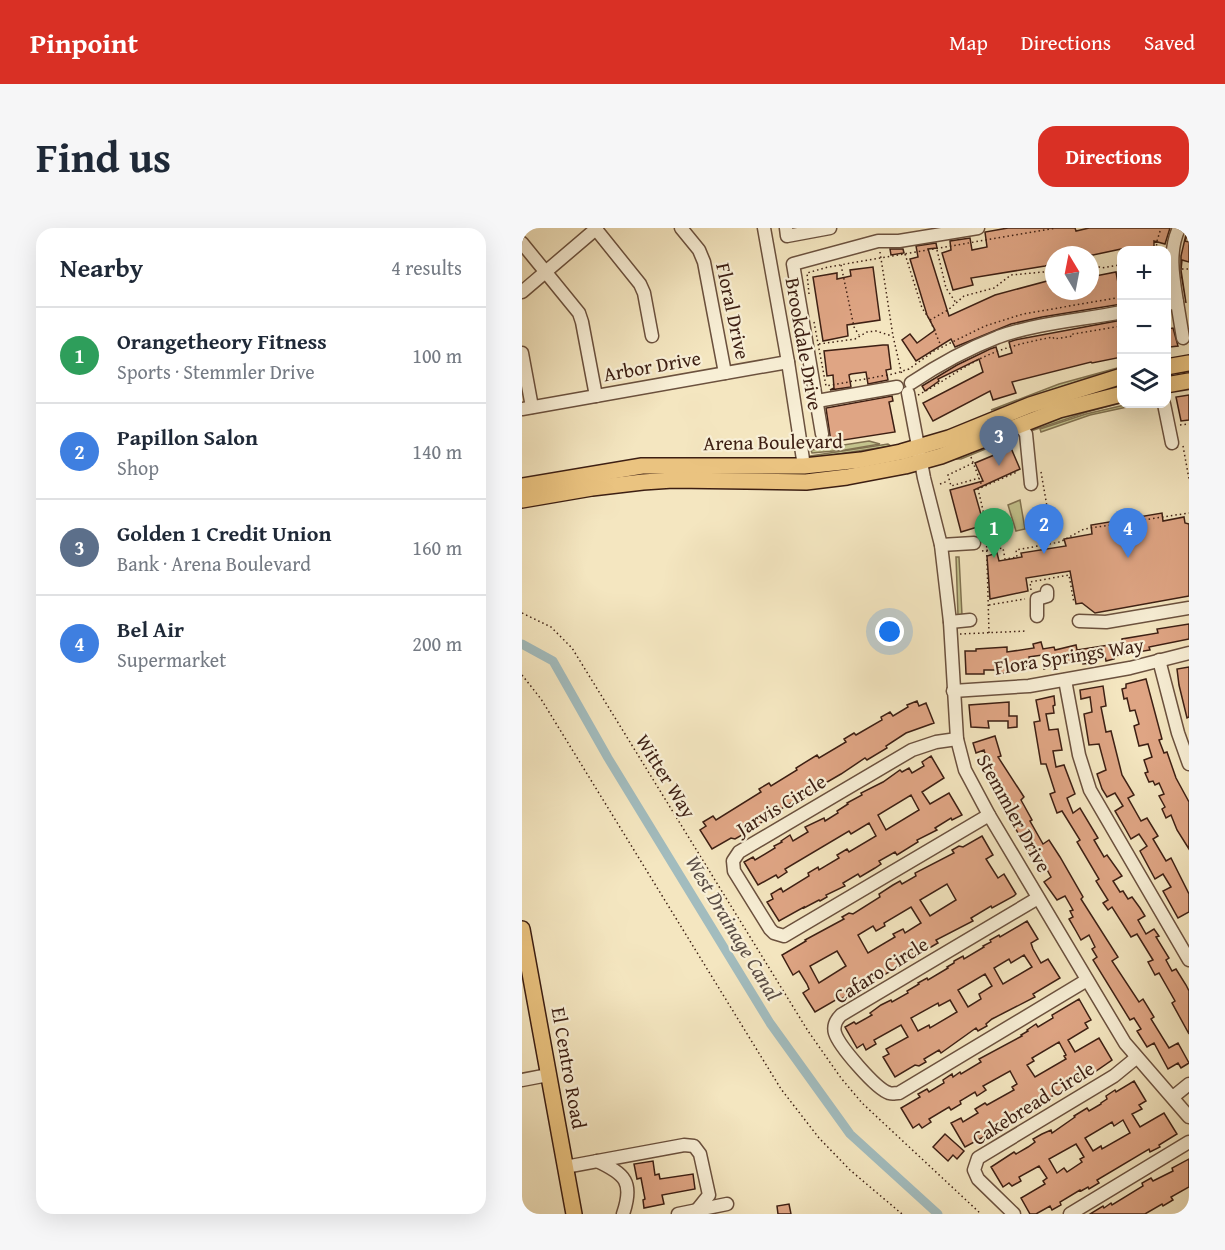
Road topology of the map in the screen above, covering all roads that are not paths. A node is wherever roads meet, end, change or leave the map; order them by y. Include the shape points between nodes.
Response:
1 (596, 228) edge
2 (764, 228) edge
3 (786, 228) edge
4 (830, 228) edge
5 (978, 228) edge
6 (1179, 228) edge
7 (688, 231) edge
8 (522, 243) edge
9 (546, 272) junction
10 (522, 292) edge
11 (1172, 303) edge
12 (1117, 313) edge
13 (652, 336) dead end
14 (1183, 338) dead end
15 (522, 353) edge
16 (788, 362) junction
17 (1189, 363) edge
18 (1171, 366) edge
19 (725, 373) junction
20 (1117, 377) edge
21 (1189, 381) edge
22 (1171, 384) edge
23 (907, 387) junction
24 (1117, 395) edge
25 (596, 396) junction
26 (817, 401) junction
27 (527, 408) edge
28 (1165, 408) edge
29 (1020, 425) junction
30 (822, 434) dead end
31 (1172, 442) dead end
32 (919, 454) junction
33 (804, 466) junction
34 (1031, 484) dead end
35 (522, 486) edge
36 (522, 500) edge
37 (941, 545) junction
38 (976, 547) road end
39 (1047, 591) dead end
40 (1189, 608) edge
41 (1037, 616) dead end
42 (970, 620) dead end
43 (1079, 621) dead end
44 (950, 622) junction
45 (1189, 653) edge
46 (1159, 660) junction
47 (1065, 680) junction
48 (953, 691) junction
49 (957, 739) junction
50 (1189, 764) edge
51 (989, 815) junction
52 (1038, 898) junction
53 (522, 929) edge
54 (1189, 960) edge
55 (1087, 980) junction
56 (1136, 1058) junction
57 (548, 1075) junction
58 (522, 1080) edge
59 (1189, 1084) edge
60 (1173, 1097) junction
61 (1189, 1117) edge
62 (1189, 1142) edge
63 (597, 1161) junction
64 (565, 1167) junction
65 (727, 1204) dead end
66 (697, 1210) junction
67 (574, 1214) edge
68 (623, 1214) edge
69 (678, 1214) edge
70 (1014, 1214) edge
71 (1070, 1214) edge

1 - 9 street
1 - 13 street via 640,284
2 - 16 street, Brookdale Drive
3 - 4 street via 787,236
5 - 26 street via 899,242 878,241 793,264
6 - 11 street via 1172,251
7 - 19 street, Floral Drive via 707,272
8 - 9 street
9 - 10 street
9 - 25 street via 579,313
11 - 14 street
12 - 23 street via 1000,336 945,362
15 - 27 street
16 - 19 street, Arbor Drive
16 - 33 street, Brookdale Drive
17 - 18 main road
19 - 25 street, Arbor Drive
20 - 32 main road, Arena Boulevard via 1055,396
21 - 22 main road
23 - 26 street
23 - 32 street, Stemmler Drive
24 - 29 main road, Arena Boulevard
25 - 27 street, Arbor Drive
26 - 30 street
28 - 31 street
29 - 32 main road, Arena Boulevard via 966,447
29 - 34 street via 1026,434
32 - 33 main road, Arena Boulevard
32 - 36 main road, Arena Boulevard via 856,475 806,482 653,481
32 - 37 street, Stemmler Drive
33 - 35 main road, Arena Boulevard via 642,466
37 - 38 street
37 - 44 street, Stemmler Drive
39 - 41 street via 1047,596 1037,599
40 - 43 street via 1106,622
42 - 44 street
44 - 48 street, Stemmler Drive
45 - 46 street, Flora Springs Way
46 - 47 street, Flora Springs Way
46 - 50 street
47 - 48 street, Flora Springs Way
47 - 54 street via 1090,790
48 - 49 street, Stemmler Drive
49 - 51 street, Stemmler Drive via 965,770
49 - 51 street, Jarvis Circle via 922,745 739,852 733,861 734,871 770,929 784,936
51 - 52 street, Stemmler Drive
52 - 55 street, Stemmler Drive
52 - 55 street, Cafaro Circle via 841,1015 835,1033 854,1061 883,1089 898,1093
53 - 57 main road, El Centro Road
55 - 56 street, Stemmler Drive
56 - 60 street, Stemmler Drive
56 - 70 street, Cakebread Circle via 1114,1076 978,1158 974,1170 978,1179
57 - 58 street
57 - 64 main road, El Centro Road
59 - 60 street
60 - 61 street, Stemmler Drive
62 - 71 street
63 - 64 street
63 - 66 street via 694,1146 700,1154 708,1195
63 - 68 street via 624,1177 627,1201
64 - 67 main road, El Centro Road
65 - 66 street
66 - 69 street

